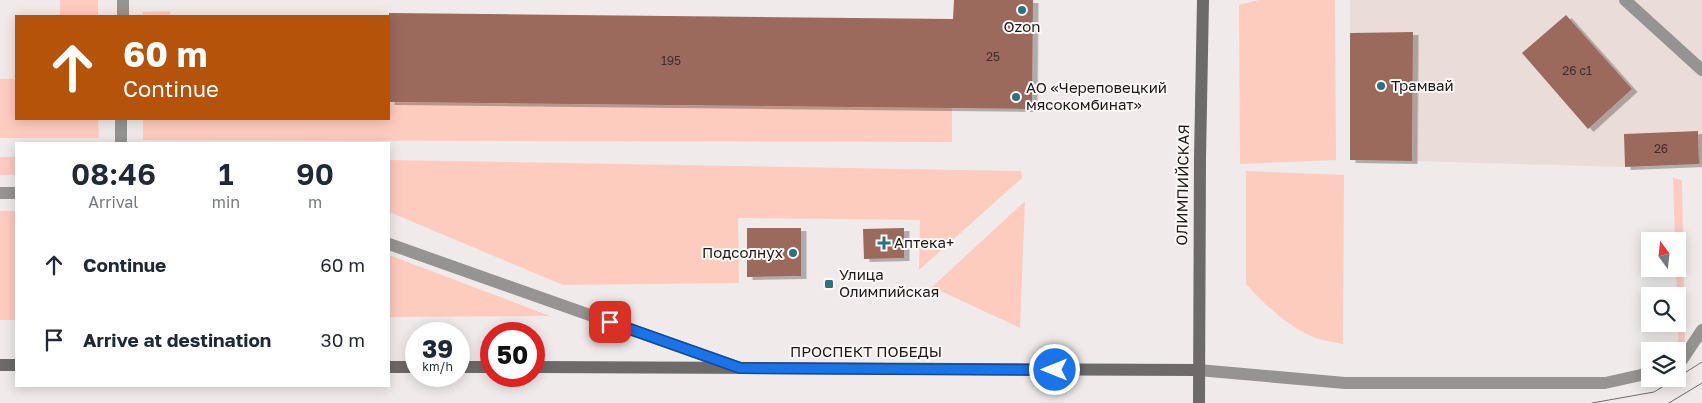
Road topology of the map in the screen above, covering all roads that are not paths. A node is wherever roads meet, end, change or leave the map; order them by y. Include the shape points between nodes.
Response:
1 (123, 0) edge
2 (1203, 0) edge
3 (1625, 0) edge
4 (123, 15) edge
5 (1702, 70) edge
6 (121, 120) edge
7 (121, 142) edge
8 (0, 193) edge
9 (15, 193) edge
10 (390, 244) edge
11 (1702, 330) edge
12 (1686, 354) edge
13 (0, 365) edge
14 (15, 366) edge
15 (390, 367) edge
16 (405, 367) edge
17 (545, 367) edge
18 (740, 368) junction
19 (1198, 370) junction
20 (1641, 374) edge
21 (1199, 403) edge

1 - 4 street
2 - 19 main road, ОЛИМПИЙСКАЯ
3 - 5 street
6 - 7 street
8 - 9 street
10 - 18 street
11 - 12 street
13 - 14 main road
15 - 16 main road
17 - 18 main road, ПРОСПЕКТ ПОБЕДЫ
18 - 19 main road, ПРОСПЕКТ ПОБЕДЫ
19 - 20 street via 1345,383 1605,384
19 - 21 main road, ОЛИМПИЙСКАЯ

